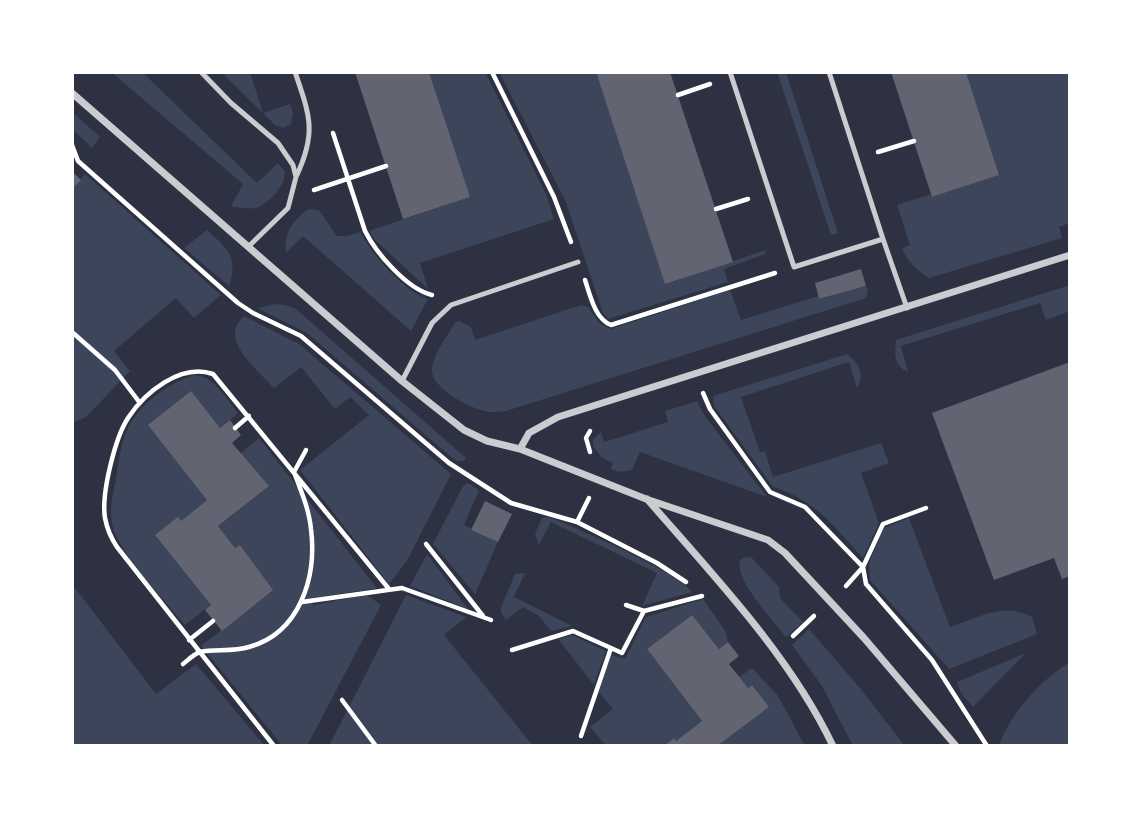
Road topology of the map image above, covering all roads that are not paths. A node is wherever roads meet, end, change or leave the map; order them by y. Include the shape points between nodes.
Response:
1 (201, 72) edge
2 (295, 72) edge
3 (829, 72) edge
4 (731, 74) edge
5 (72, 93) edge
6 (296, 177) junction
7 (883, 239) junction
8 (248, 247) junction
9 (1070, 255) edge
10 (578, 262) road end
11 (907, 308) junction
12 (402, 381) junction
13 (520, 449) junction
14 (646, 499) junction
15 (833, 746) edge
16 (956, 746) edge

1 - 6 lane via 278,142
2 - 6 lane via 310,139
3 - 7 lane
4 - 7 lane via 794,267
5 - 8 street
6 - 8 lane via 288,208
7 - 11 lane
8 - 12 street
9 - 11 street
10 - 12 lane via 452,305 432,323
11 - 13 street via 558,417 529,433
12 - 13 street via 464,430
13 - 14 street
14 - 15 street via 723,586 802,689
14 - 16 street via 746,531 785,553

